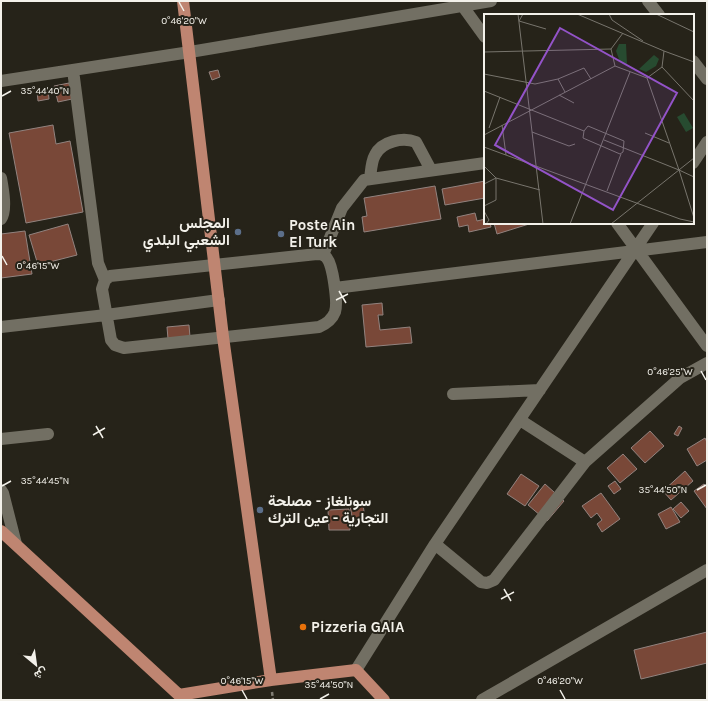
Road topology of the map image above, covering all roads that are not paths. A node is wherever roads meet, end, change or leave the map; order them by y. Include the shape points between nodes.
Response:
1 (184, 1) edge
2 (491, 1) edge
3 (648, 1) edge
4 (460, 3) edge
5 (658, 14) edge
6 (484, 36) edge
7 (190, 52) junction
8 (694, 62) edge
9 (73, 70) junction
10 (707, 79) edge
11 (1, 81) edge
12 (707, 142) edge
13 (694, 162) edge
14 (484, 163) edge
15 (431, 170) junction
16 (1, 178) edge
17 (370, 180) junction
18 (1, 219) edge
19 (618, 224) edge
20 (652, 224) edge
21 (707, 242) edge
22 (636, 250) junction
23 (323, 255) junction
24 (215, 265) junction
25 (105, 280) junction
26 (335, 288) junction
27 (219, 300) junction
28 (106, 315) junction
29 (1, 327) edge
30 (223, 337) junction
31 (707, 346) edge
32 (707, 363) edge
33 (540, 390) junction
34 (453, 394) dead end
35 (520, 420) junction
36 (48, 434) dead end
37 (1, 439) edge
38 (584, 462) junction
39 (1, 490) edge
40 (1, 531) edge
41 (16, 544) junction
42 (435, 544) junction
43 (707, 570) edge
44 (356, 670) junction
45 (271, 680) junction
46 (178, 698) edge
47 (384, 700) edge
48 (482, 700) edge

1 - 7 main road
2 - 4 street
3 - 5 street
4 - 6 street
4 - 7 street
7 - 9 street
7 - 24 main road
8 - 10 street
9 - 11 street
9 - 25 street via 98,263
12 - 13 street
14 - 15 street
15 - 17 street
15 - 17 street via 416,142 409,139 397,140 380,148 374,156
16 - 18 street via 4,215
17 - 23 street via 364,180 342,208
19 - 22 street
20 - 22 street
21 - 22 street
22 - 26 street
22 - 31 street
22 - 33 street
23 - 24 street
23 - 26 street via 329,262
24 - 25 street via 110,276
24 - 27 main road
25 - 28 street via 102,289
26 - 30 street via 336,310 326,324 319,327
27 - 28 street
27 - 30 main road
28 - 29 street
28 - 30 street via 111,340 115,345 124,348
30 - 45 main road
32 - 38 street via 680,378
33 - 34 street
33 - 35 street
35 - 38 street
35 - 42 street
36 - 37 street
38 - 42 street via 494,580 481,582
39 - 41 street
40 - 41 main road
41 - 46 main road
42 - 44 street
43 - 48 street
44 - 45 main road
44 - 47 main road
45 - 46 main road

